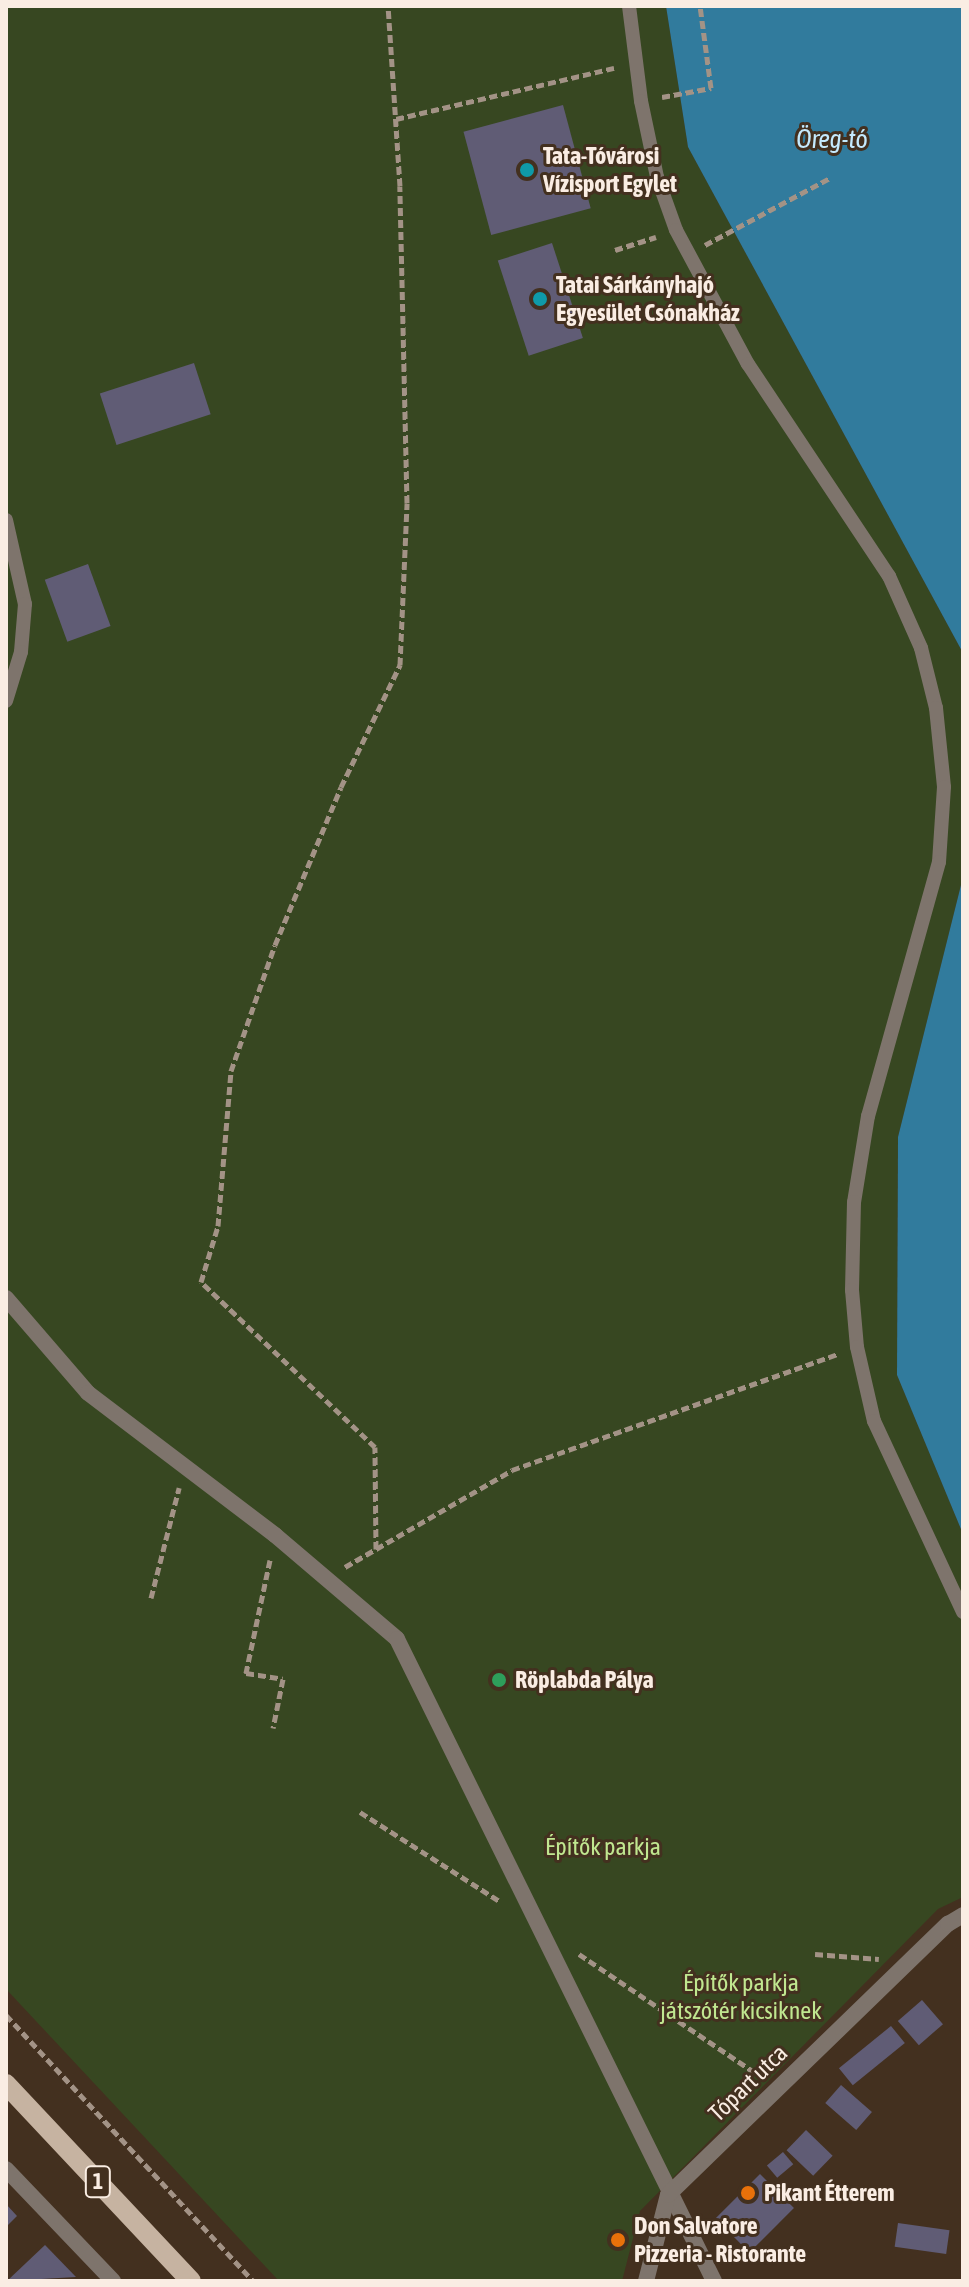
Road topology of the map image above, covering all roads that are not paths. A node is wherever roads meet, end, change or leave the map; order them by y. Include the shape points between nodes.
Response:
1 (629, 6) edge
2 (6, 520) edge
3 (6, 701) edge
4 (6, 1298) edge
5 (963, 1612) edge
6 (963, 1915) edge
7 (6, 2084) edge
8 (6, 2169) edge
9 (668, 2195) junction
10 (113, 2281) edge
11 (191, 2281) edge
12 (646, 2281) edge
13 (714, 2281) edge

1 - 5 lane via 641,101 686,255 748,364 889,576 921,648 936,708 942,841 927,916 878,1079 858,1167 851,1248 857,1347 884,1446
2 - 3 lane via 25,604 21,652
4 - 9 street via 88,1393 275,1535 397,1639 635,2118
6 - 9 street, Tópart utca via 908,1961
7 - 11 main road, 1
8 - 10 street
9 - 12 street
9 - 13 street

